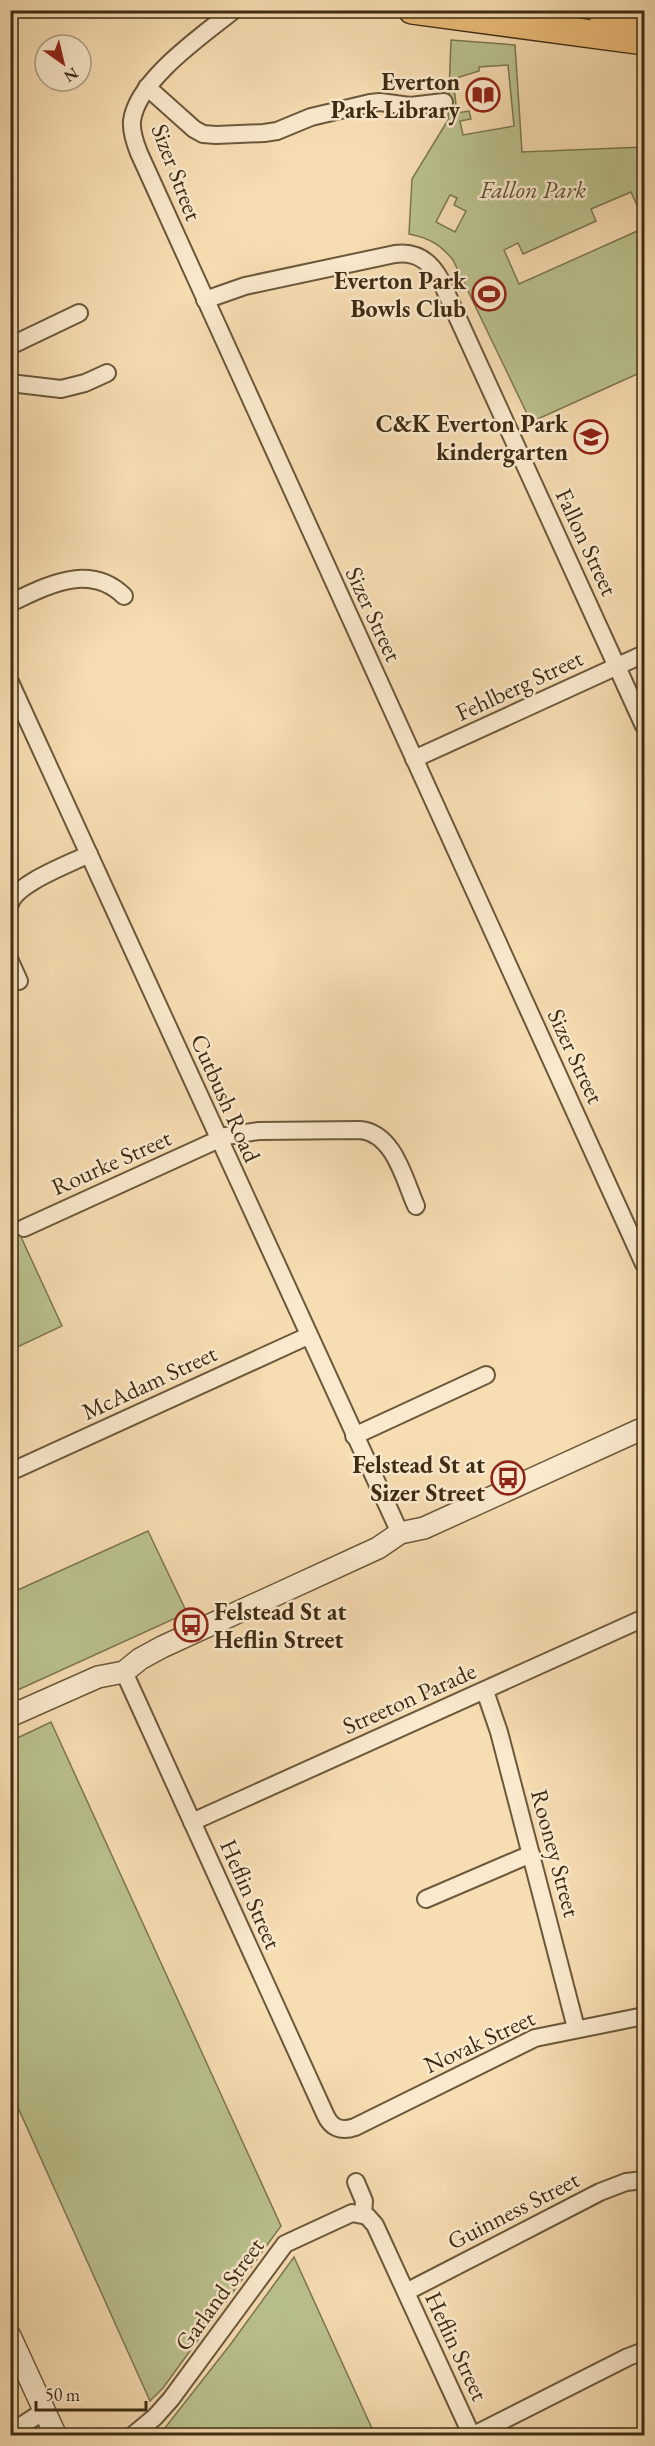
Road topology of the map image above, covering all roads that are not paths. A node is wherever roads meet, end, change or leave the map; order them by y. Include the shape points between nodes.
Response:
1 (234, 10) edge
2 (412, 10) edge
3 (600, 10) edge
4 (645, 15) edge
5 (645, 41) edge
6 (147, 87) junction
7 (444, 102) dead end
8 (205, 300) junction
9 (79, 313) dead end
10 (10, 346) edge
11 (106, 373) dead end
12 (10, 384) edge
13 (124, 596) dead end
14 (10, 603) edge
15 (645, 654) edge
16 (617, 666) junction
17 (10, 682) edge
18 (645, 726) edge
19 (414, 759) junction
20 (89, 854) junction
21 (10, 904) edge
22 (10, 961) edge
23 (18, 981) dead end
24 (218, 1140) junction
25 (416, 1206) dead end
26 (24, 1228) dead end
27 (645, 1264) edge
28 (308, 1336) junction
29 (486, 1375) dead end
30 (645, 1428) edge
31 (354, 1436) junction
32 (10, 1472) edge
33 (399, 1533) junction
34 (645, 1618) edge
35 (124, 1672) junction
36 (484, 1690) junction
37 (10, 1716) edge
38 (192, 1822) junction
39 (531, 1854) junction
40 (426, 1899) dead end
41 (645, 2016) edge
42 (576, 2028) junction
43 (340, 2129) joint
44 (645, 2180) edge
45 (356, 2182) dead end
46 (363, 2214) junction
47 (406, 2292) junction
48 (10, 2336) edge
49 (645, 2351) edge
50 (45, 2411) junction
51 (10, 2433) edge
52 (56, 2436) edge
53 (132, 2436) edge
54 (472, 2436) edge

1 - 6 street, Sizer Street
2 - 5 highway
3 - 4 highway
6 - 7 street via 194,129 216,135 277,131 311,117 370,103 410,106
6 - 8 street, Sizer Street via 134,110 135,140
8 - 16 street, Fallon Street via 245,286 395,254 415,255 427,262 440,279
8 - 19 street, Sizer Street
9 - 10 street
11 - 12 street via 61,389
13 - 14 street via 104,583 75,579 59,581
15 - 16 street, Fehlberg Street
16 - 18 street, Fallon Street
16 - 19 street, Fehlberg Street
17 - 20 street, Cutbush Road
19 - 27 street, Sizer Street
20 - 21 street via 26,885
20 - 24 street, Cutbush Road
22 - 23 street
24 - 25 street, Rourke Street via 259,1131 368,1131 390,1148
24 - 26 street, Rourke Street
24 - 28 street, Cutbush Road
28 - 31 street, Cutbush Road
28 - 32 street, McAdam Street
29 - 31 street
30 - 33 street via 432,1524
31 - 33 street, Cutbush Road
33 - 35 street via 378,1548 162,1647
34 - 36 street, Streeton Parade
35 - 37 street via 98,1677
35 - 38 street, Heflin Street
36 - 38 street, Streeton Parade
36 - 39 street, Rooney Street
38 - 43 street, Heflin Street via 327,2119
39 - 40 street
39 - 42 street, Rooney Street
41 - 42 street, Novak Street
42 - 43 street, Novak Street via 521,2043 355,2127
44 - 47 street, Guinness Street via 626,2182 600,2193
45 - 46 street, Heflin Street via 364,2201
46 - 47 street, Heflin Street via 375,2225
46 - 53 street, Garland Street via 347,2215 285,2244 161,2411
47 - 54 street, Heflin Street
48 - 50 street
49 - 54 street via 628,2356
50 - 51 street
50 - 52 street

